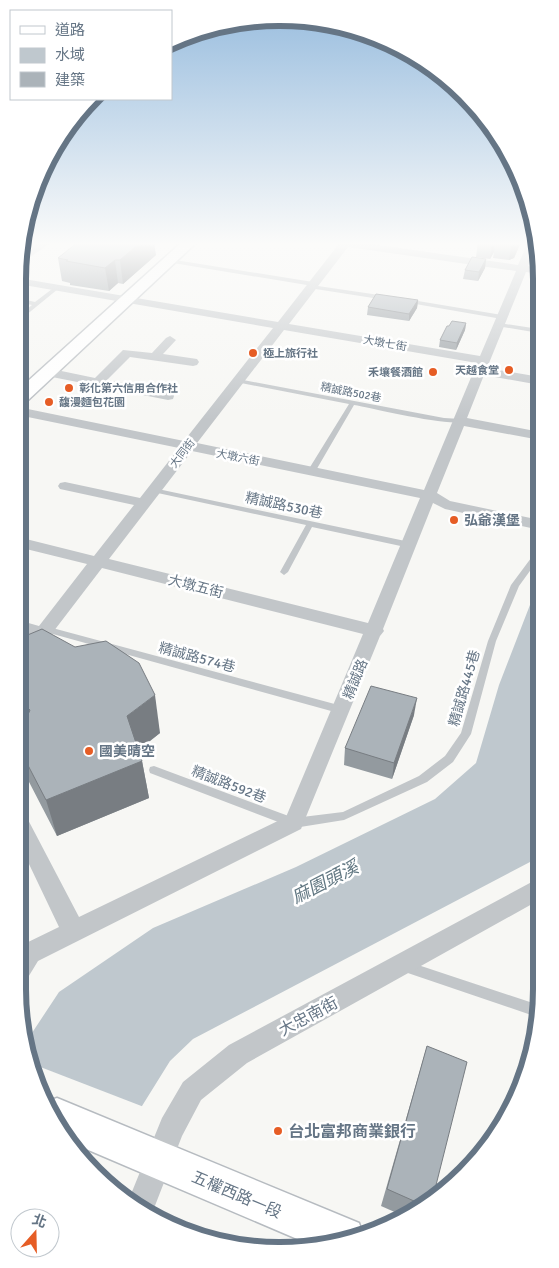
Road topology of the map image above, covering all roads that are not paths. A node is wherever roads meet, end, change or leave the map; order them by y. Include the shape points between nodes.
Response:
1 (40, 301) edge
2 (126, 301) edge
3 (134, 301) edge
4 (300, 301) edge
5 (397, 301) edge
6 (509, 301) edge
7 (26, 302) edge
8 (36, 304) junction
9 (26, 312) edge
10 (501, 321) junction
11 (281, 326) junction
12 (533, 329) edge
13 (170, 340) dead end
14 (156, 356) junction
15 (193, 362) dead end
16 (483, 366) junction
17 (47, 372) junction
18 (533, 379) edge
19 (238, 381) junction
20 (98, 382) junction
21 (26, 392) edge
22 (168, 396) dead end
23 (352, 402) junction
24 (26, 413) edge
25 (461, 421) junction
26 (533, 435) edge
27 (187, 447) junction
28 (311, 472) junction
29 (65, 486) dead end
30 (153, 490) junction
31 (430, 495) junction
32 (143, 503) junction
33 (533, 523) edge
34 (310, 524) junction
35 (26, 544) edge
36 (410, 546) junction
37 (533, 561) edge
38 (98, 562) junction
39 (284, 572) dead end
40 (26, 628) edge
41 (44, 631) junction
42 (375, 631) junction
43 (26, 655) edge
44 (342, 710) junction
45 (154, 770) dead end
46 (294, 823) junction
47 (26, 836) edge
48 (533, 891) edge
49 (73, 930) junction
50 (26, 959) edge
51 (401, 965) junction
52 (532, 1009) edge
53 (63, 1120) edge
54 (145, 1155) junction
55 (141, 1200) edge
56 (337, 1235) edge

1 - 8 lane
2 - 17 street
3 - 11 street, 大墩七街
4 - 11 street, 大同街
5 - 10 lane
6 - 10 street, 精誠路
7 - 8 lane
8 - 9 lane
10 - 12 lane
10 - 16 street, 精誠路
11 - 16 street, 大墩七街
11 - 19 street, 大同街
13 - 14 street
14 - 15 street
14 - 20 street via 127,353
16 - 18 street, 大墩七街
16 - 25 street, 精誠路
17 - 20 street
17 - 21 street
19 - 23 lane, 精誠路502巷
19 - 27 street, 大同街
20 - 22 street
23 - 25 lane, 精誠路502巷
23 - 28 lane
24 - 27 street, 大墩六街
25 - 26 street
25 - 31 street, 精誠路
27 - 28 street, 大墩六街
27 - 30 street, 大同街
28 - 31 street, 大墩六街
29 - 32 street
30 - 32 street, 大同街
30 - 34 lane, 精誠路530巷
31 - 33 street, 大墩六街 via 445,504
31 - 36 street, 精誠路
32 - 38 street, 大同街
34 - 36 lane, 精誠路530巷
34 - 39 lane
35 - 38 street, 大墩五街
36 - 42 street, 精誠路
37 - 46 lane, 精誠路445巷 via 515,585 492,641 466,734 449,759 423,779 344,816
38 - 41 street, 大同街
38 - 42 street, 大墩五街
40 - 41 street
41 - 43 street, 大同街
41 - 44 lane, 精誠路574巷
42 - 44 street, 精誠路
44 - 46 street, 精誠路
45 - 46 lane, 精誠路592巷
46 - 49 street
47 - 49 street
48 - 51 street, 大忠南街
49 - 50 street via 30,953
51 - 52 lane
51 - 54 street, 大忠南街 via 238,1054 192,1091 172,1128
53 - 54 street, 五權西路一段
54 - 55 street, 大忠南街
54 - 56 street, 五權西路一段

